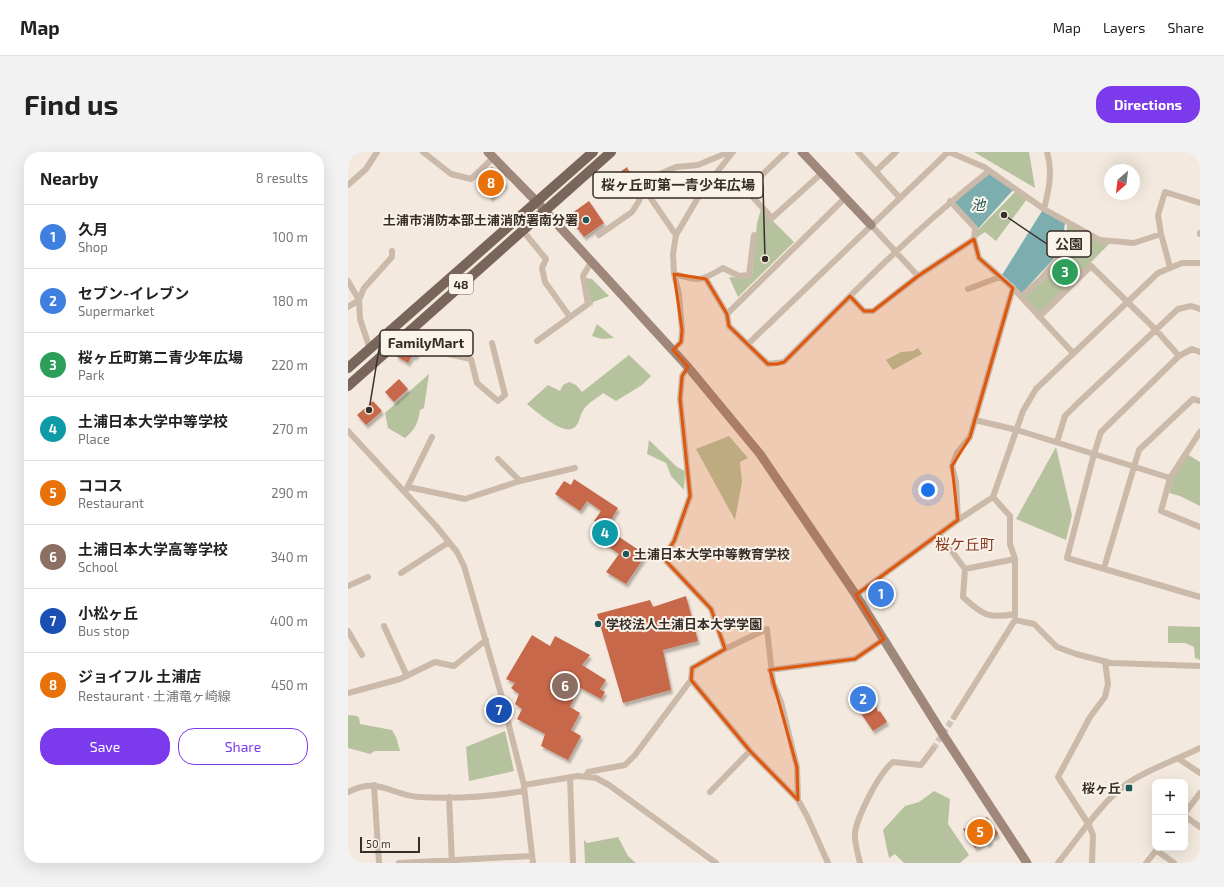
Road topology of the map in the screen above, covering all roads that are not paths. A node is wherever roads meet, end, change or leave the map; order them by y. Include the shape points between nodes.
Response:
1 (376, 152) edge
2 (423, 152) edge
3 (592, 152) edge
4 (611, 152) edge
5 (729, 152) edge
6 (732, 152) edge
7 (786, 152) edge
8 (858, 152) edge
9 (896, 152) edge
10 (949, 152) edge
11 (1047, 152) edge
12 (806, 153) edge
13 (491, 155) edge
14 (876, 171) junction
15 (989, 171) junction
16 (822, 173) junction
17 (348, 185) edge
18 (644, 187) junction
19 (845, 198) junction
20 (900, 198) junction
21 (950, 201) junction
22 (536, 202) junction
23 (1200, 203) edge
24 (1044, 209) junction
25 (544, 211) junction
26 (871, 225) junction
27 (523, 230) junction
28 (1161, 234) junction
29 (599, 235) dead end
30 (676, 235) junction
31 (754, 235) dead end
32 (974, 239) junction
33 (392, 251) dead end
34 (895, 252) junction
35 (1063, 253) dead end
36 (591, 262) junction
37 (1200, 263) edge
38 (1170, 267) junction
39 (674, 274) junction
40 (918, 276) junction
41 (1000, 277) junction
42 (706, 279) junction
43 (348, 281) edge
44 (1013, 288) junction
45 (968, 289) dead end
46 (850, 296) junction
47 (1021, 297) junction
48 (359, 300) junction
49 (1127, 301) junction
50 (348, 307) edge
51 (1200, 309) edge
52 (727, 314) junction
53 (570, 317) junction
54 (1040, 317) junction
55 (392, 330) junction
56 (1156, 330) junction
57 (400, 338) junction
58 (537, 341) dead end
59 (492, 343) dead end
60 (749, 343) junction
61 (370, 349) junction
62 (673, 350) junction
63 (1200, 352) edge
64 (1073, 353) junction
65 (1179, 356) junction
66 (348, 368) edge
67 (688, 368) junction
68 (348, 386) edge
69 (1200, 401) edge
70 (975, 420) junction
71 (1017, 430) junction
72 (348, 432) edge
73 (1200, 432) edge
74 (432, 437) dead end
75 (1057, 442) junction
76 (1094, 454) junction
77 (498, 459) dead end
78 (1133, 466) junction
79 (575, 468) dead end
80 (1170, 478) junction
81 (520, 481) junction
82 (408, 487) junction
83 (403, 493) junction
84 (993, 497) junction
85 (958, 520) junction
86 (1200, 527) edge
87 (939, 534) junction
88 (449, 542) junction
89 (1015, 559) junction
90 (1104, 568) junction
91 (964, 569) junction
92 (401, 573) dead end
93 (368, 578) dead end
94 (348, 586) edge
95 (856, 595) junction
96 (1200, 597) edge
97 (1015, 617) junction
98 (384, 626) dead end
99 (348, 631) edge
100 (884, 639) junction
101 (486, 640) junction
102 (724, 649) junction
103 (362, 655) dead end
104 (1105, 661) junction
105 (1200, 666) edge
106 (770, 670) junction
107 (408, 676) junction
108 (691, 680) junction
109 (348, 693) edge
110 (954, 718) tunnel mouth
111 (1200, 748) edge
112 (933, 749) tunnel mouth
113 (750, 751) junction
114 (1179, 759) junction
115 (1200, 773) edge
116 (586, 776) junction
117 (570, 777) junction
118 (374, 785) junction
119 (524, 788) junction
120 (348, 792) edge
121 (710, 792) dead end
122 (1200, 793) edge
123 (449, 798) junction
124 (798, 800) junction
125 (1188, 811) edge
126 (1188, 817) edge
127 (1089, 825) junction
128 (1200, 827) edge
129 (1155, 851) edge
130 (1159, 851) edge
131 (531, 856) junction
132 (426, 862) edge
133 (452, 862) edge
134 (379, 863) edge
135 (399, 863) edge
136 (533, 863) edge
137 (573, 863) edge
138 (716, 863) edge
139 (828, 863) edge
140 (860, 863) edge
141 (1027, 863) edge
142 (1058, 863) edge
143 (1092, 863) edge
144 (1146, 863) edge
145 (1174, 863) edge

1 - 17 street via 366,169
2 - 13 street via 451,174 471,180
3 - 22 main road, 48
4 - 25 main road, 48
5 - 18 street via 698,165 676,167 646,180
6 - 30 street via 702,191
7 - 16 street via 746,190 772,218
8 - 14 street
9 - 14 street
10 - 15 street
10 - 20 street
11 - 24 street via 1051,164
12 - 16 street
13 - 22 street
14 - 20 street
15 - 21 street
15 - 24 street
16 - 19 street
18 - 29 street via 632,212
18 - 30 street
19 - 26 street
19 - 52 street
20 - 26 street
21 - 32 street via 975,228
21 - 34 street
22 - 25 street
22 - 55 main road, 48
23 - 28 street via 1165,192 1158,215
24 - 28 street via 1100,240 1134,243
25 - 27 main road, 48
25 - 36 street
26 - 34 street
26 - 60 street
27 - 53 street via 546,259 542,268 545,282
27 - 57 main road, 48
28 - 38 street
30 - 39 street via 673,254
31 - 42 street via 749,274 739,276 723,268
32 - 40 street
32 - 41 street via 979,258
33 - 48 street via 392,257 364,288
34 - 40 street
34 - 46 street
35 - 47 street via 1041,279
36 - 53 street via 583,276 588,304
36 - 62 street
37 - 38 street via 1182,263
38 - 49 street via 1158,273
39 - 42 street via 693,279
39 - 62 street via 679,294 682,330 681,342
40 - 46 street via 873,311 864,311
41 - 44 street
41 - 45 street
42 - 52 street
43 - 48 street
44 - 47 street
44 - 70 street
46 - 60 street via 784,362 768,364
47 - 54 street
48 - 50 street
48 - 61 street via 360,319
49 - 54 street via 1091,266
49 - 56 street
49 - 64 street
51 - 56 street via 1191,306 1178,309
52 - 60 street via 729,326
53 - 58 street
54 - 64 street
55 - 57 street
55 - 61 main road, 48
56 - 65 street
56 - 75 street via 1078,402 1066,416
57 - 59 street via 408,345 470,359 477,383 498,401 505,396
57 - 68 main road, 48
61 - 66 main road, 48
62 - 67 street
63 - 65 street via 1192,349
64 - 71 street via 1036,389 1023,411
65 - 76 street via 1101,432
67 - 95 street via 760,454
67 - 102 street via 682,376 680,399 690,496 674,541 663,558 711,609
69 - 78 street via 1193,399 1139,450
70 - 71 street
70 - 85 street via 970,437 957,453 952,466 956,482
71 - 75 street
71 - 84 street
72 - 83 street
73 - 80 street
74 - 82 street
75 - 76 street
76 - 78 street
76 - 90 street via 1067,558
77 - 81 street
78 - 80 street
78 - 90 street
79 - 81 street
80 - 86 street via 1161,511
81 - 82 street via 465,499
82 - 83 street
83 - 88 street
84 - 85 street
84 - 89 street via 1010,516 1010,544
85 - 87 street
87 - 91 street
87 - 95 street
88 - 92 street
88 - 101 street via 468,575
89 - 91 street
89 - 97 street
90 - 96 street
91 - 97 street via 963,597 980,612 996,617
93 - 94 street
95 - 100 street
97 - 104 street via 1034,624 1057,647
97 - 110 street
98 - 107 street
99 - 103 street
100 - 106 street via 854,658
100 - 141 street
101 - 107 street via 454,666 435,662
101 - 119 street
102 - 106 street via 767,629
102 - 108 street via 692,668
104 - 105 street
104 - 127 street via 1108,684 1105,697 1090,717 1058,777
106 - 124 street via 781,702 797,767
107 - 109 street
108 - 113 street
108 - 116 street via 625,765 593,770
111 - 114 street
112 - 140 street via 921,765 893,762 879,777 855,834
113 - 121 street
113 - 124 street
114 - 115 street
114 - 127 street via 1149,771 1124,786 1107,800
116 - 117 street
116 - 138 street via 609,785
117 - 119 street
117 - 137 street
118 - 120 street
118 - 123 street via 417,797
118 - 134 street
119 - 123 street via 486,797
119 - 131 street
122 - 125 street
123 - 133 street
124 - 139 street
126 - 128 street
127 - 142 street
127 - 143 street via 1093,835
129 - 144 street
130 - 145 street
131 - 133 street
131 - 136 street
132 - 133 street
132 - 135 street

